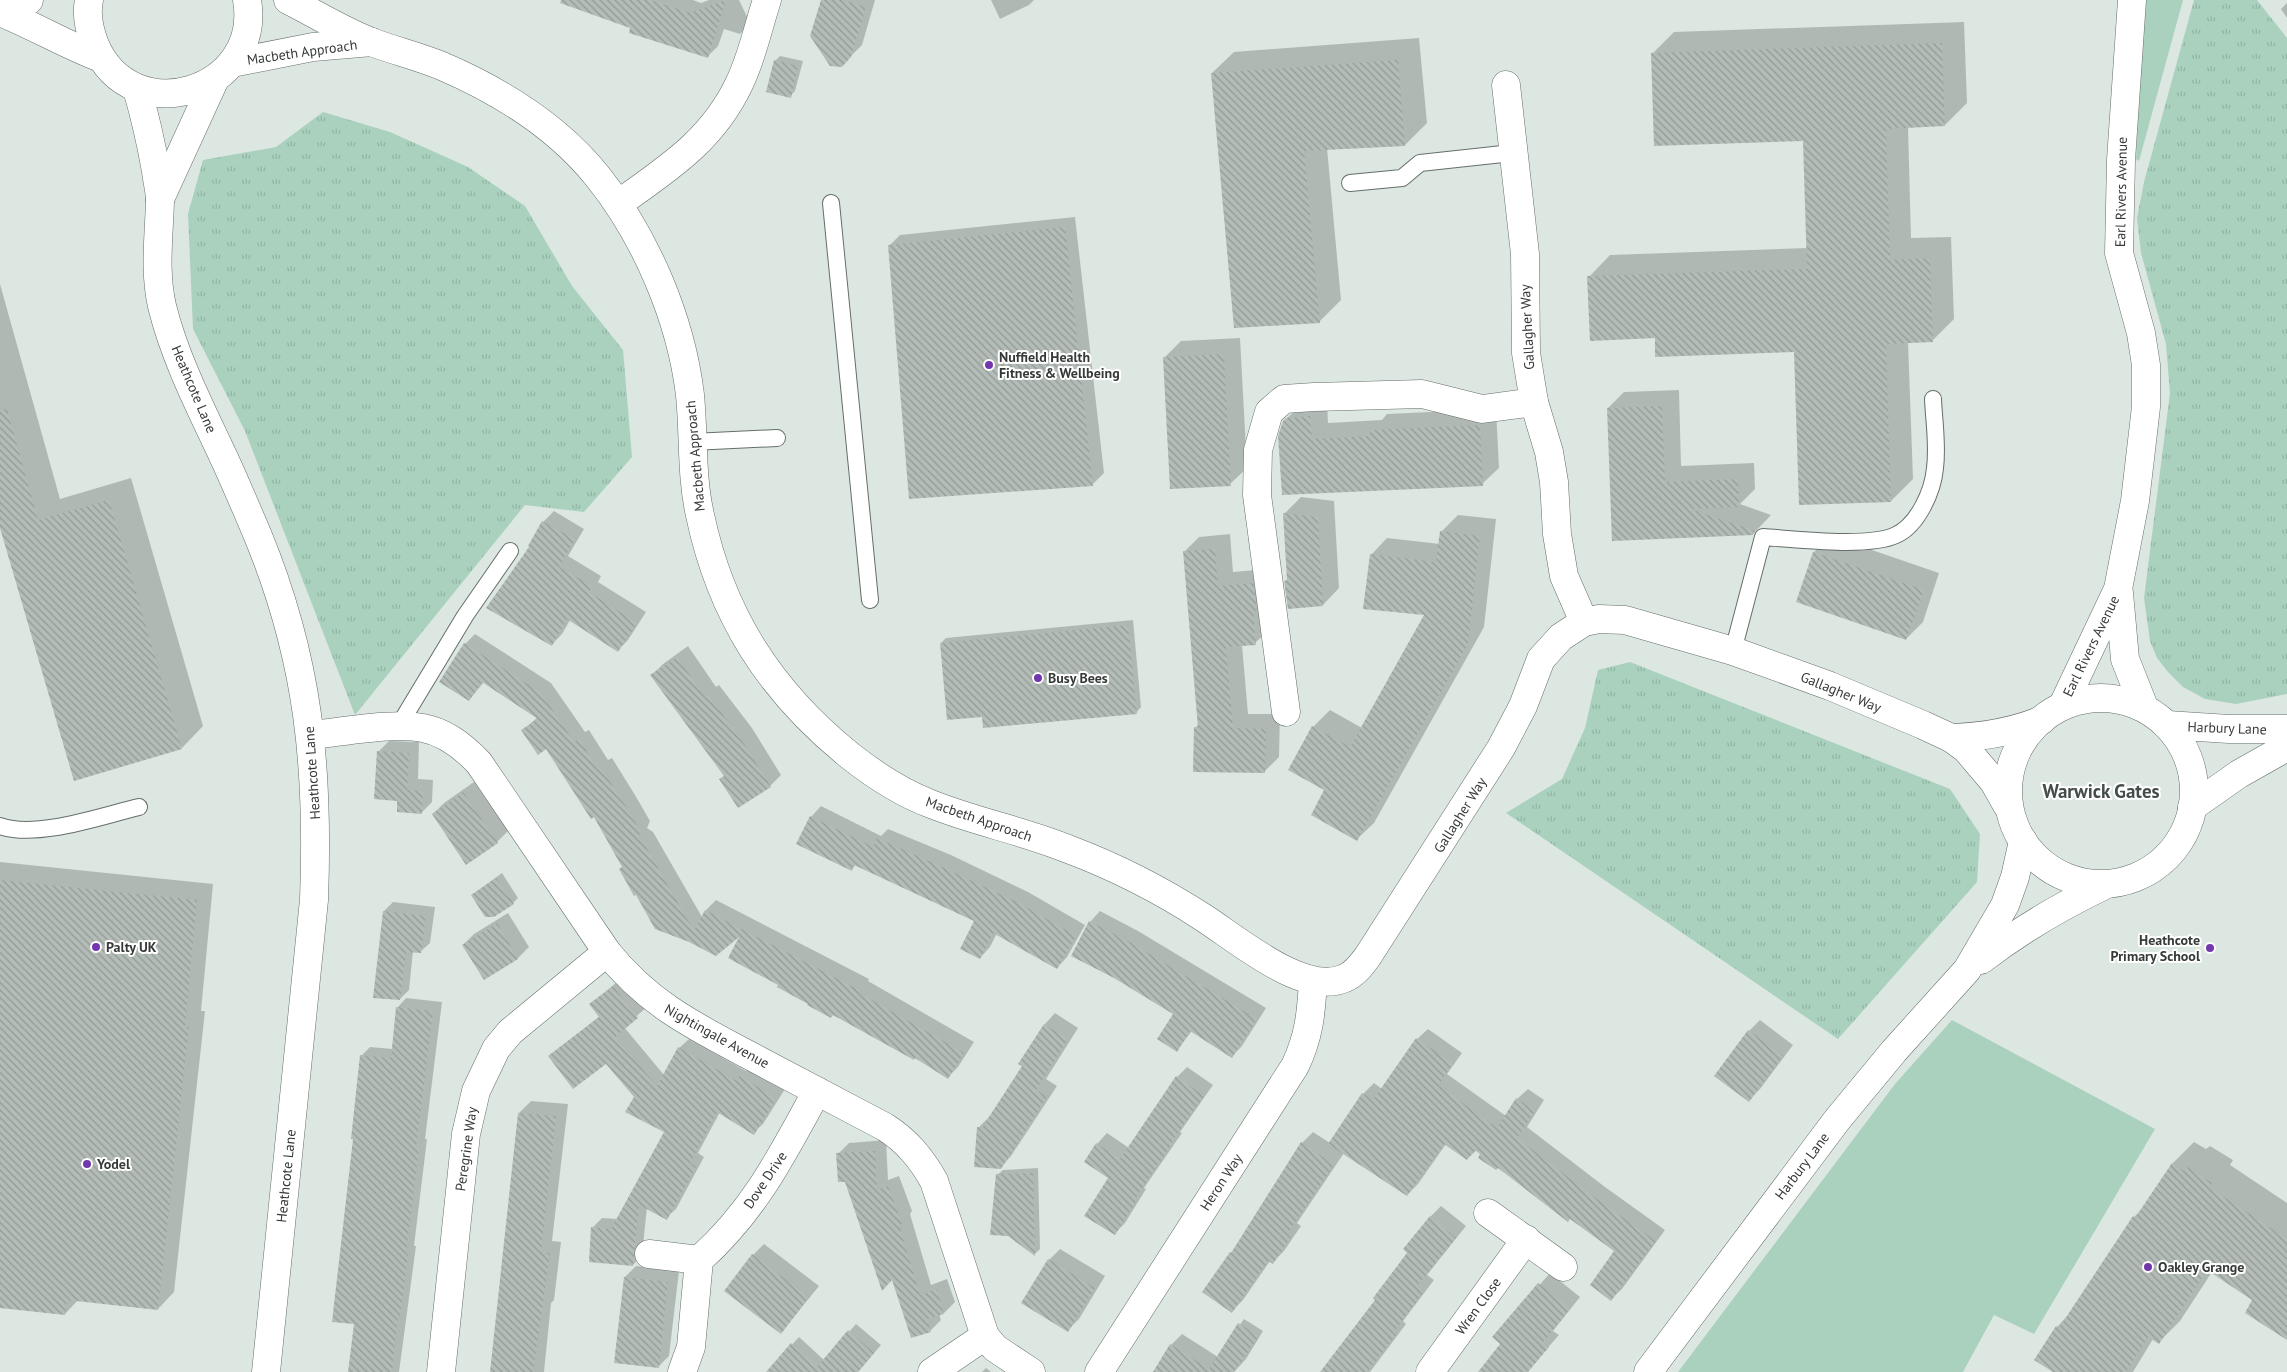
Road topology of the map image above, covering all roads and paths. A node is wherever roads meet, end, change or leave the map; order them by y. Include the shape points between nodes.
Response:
1 (29, 0) edge
2 (90, 0) edge
3 (247, 0) edge
4 (288, 0) edge
5 (767, 0) edge
6 (2132, 0) edge
7 (0, 4) edge
8 (0, 12) edge
9 (372, 42) junction
10 (101, 58) junction
11 (224, 71) junction
12 (1506, 85) dead end
13 (137, 89) junction
14 (1512, 153) junction
15 (1350, 183) dead end
16 (160, 199) junction
17 (831, 203) dead end
18 (618, 204) junction
19 (1933, 399) dead end
20 (1534, 402) junction
21 (777, 438) dead end
22 (692, 442) junction
23 (510, 551) dead end
24 (2118, 588) junction
25 (870, 600) dead end
26 (1584, 622) junction
27 (1733, 651) junction
28 (2064, 702) junction
29 (2144, 707) junction
30 (1286, 712) dead end
31 (2042, 720) junction
32 (2167, 725) junction
33 (398, 727) junction
34 (2287, 730) edge
35 (311, 735) junction
36 (1951, 738) junction
37 (2287, 747) edge
38 (2007, 805) junction
39 (139, 806) dead end
40 (2192, 807) junction
41 (0, 826) edge
42 (2023, 841) junction
43 (2103, 886) junction
44 (607, 952) junction
45 (1967, 970) junction
46 (1313, 982) junction
47 (817, 1091) junction
48 (1488, 1213) dead end
49 (1526, 1239) junction
50 (648, 1254) dead end
51 (699, 1260) junction
52 (1563, 1267) dead end
53 (985, 1336) junction
54 (266, 1372) edge
55 (441, 1372) edge
56 (682, 1372) edge
57 (932, 1372) edge
58 (1031, 1372) edge
59 (1099, 1372) edge
60 (1430, 1372) edge
61 (1648, 1372) edge

1 - 7 street
2 - 10 street via 90,32
3 - 11 street, Heathcote Lane via 248,21 241,48
4 - 9 street, Macbeth Approach
5 - 18 street via 740,83 715,123 697,145 672,167
6 - 24 street, Earl Rivers Avenue via 2120,160 2119,253 2141,333 2146,365 2146,407 2135,501
8 - 10 street
9 - 11 street, Macbeth Approach via 313,47
9 - 18 street, Macbeth Approach via 439,64 530,114 596,174
10 - 13 street via 117,76
11 - 13 street, Macbeth Approach via 190,92 162,94
11 - 16 street, Heathcote Lane
12 - 14 street, Gallagher Way
13 - 16 street, Heathcote Lane via 150,137
14 - 15 lane via 1420,163 1402,178
14 - 20 street, Gallagher Way via 1525,254 1526,353
16 - 35 street, Heathcote Lane via 157,264 162,305 176,353 258,537 286,610 303,680
17 - 25 lane
18 - 22 street, Macbeth Approach via 640,241 675,325 686,370
19 - 27 lane via 1935,469 1926,499 1915,520 1897,535 1875,542 1763,537
20 - 26 street, Gallagher Way via 1549,452 1564,576
20 - 30 street via 1482,409 1422,394 1323,396 1284,399 1270,412 1258,450 1257,495
21 - 22 lane
22 - 46 street, Macbeth Approach via 699,511 707,548 728,605 744,637 774,681 820,730 864,766 927,803 1066,848 1138,879 1175,899 1290,974
23 - 33 lane via 465,616
24 - 28 street, Earl Rivers Avenue
24 - 29 street, Earl Rivers Avenue via 2125,659
26 - 27 street, Gallagher Way via 1625,620
26 - 46 street, Gallagher Way via 1560,637 1541,659 1523,706 1501,748 1368,956 1348,978 1330,983
27 - 36 street, Gallagher Way via 1830,686
28 - 29 street via 2124,699
28 - 31 street
29 - 32 street
31 - 36 street, Gallagher Way via 2020,729
31 - 38 street via 2022,743 2015,758
32 - 34 street, Harbury Lane
32 - 40 street via 2186,756 2193,788
33 - 35 street, Nightingale Avenue
33 - 44 street, Nightingale Avenue via 423,728 439,733 467,750
35 - 54 street, Heathcote Lane via 317,842 314,900
36 - 38 street, Gallagher Way via 1966,749 1986,772
37 - 40 street, Harbury Lane via 2239,774
38 - 42 street
39 - 41 lane via 44,830
40 - 43 street via 2181,838 2154,869
42 - 43 street via 2055,873 2074,881
42 - 45 street, Harbury Lane via 2005,905
43 - 45 street, Harbury Lane via 2015,934
44 - 47 street, Nightingale Avenue via 652,999 683,1020
44 - 55 street, Peregrine Way via 510,1032 496,1049 476,1091 466,1134
45 - 61 street, Harbury Lane via 1894,1051 1838,1120
46 - 59 street, Heron Way via 1306,1043 1295,1066
47 - 51 street, Dove Drive via 771,1177 718,1243
47 - 53 street, Nightingale Avenue via 898,1135 924,1163 934,1181
48 - 49 street
49 - 52 street
49 - 60 street, Wren Close
50 - 51 street
51 - 56 street via 691,1347
53 - 57 street
53 - 58 street, Nightingale Avenue via 995,1348

